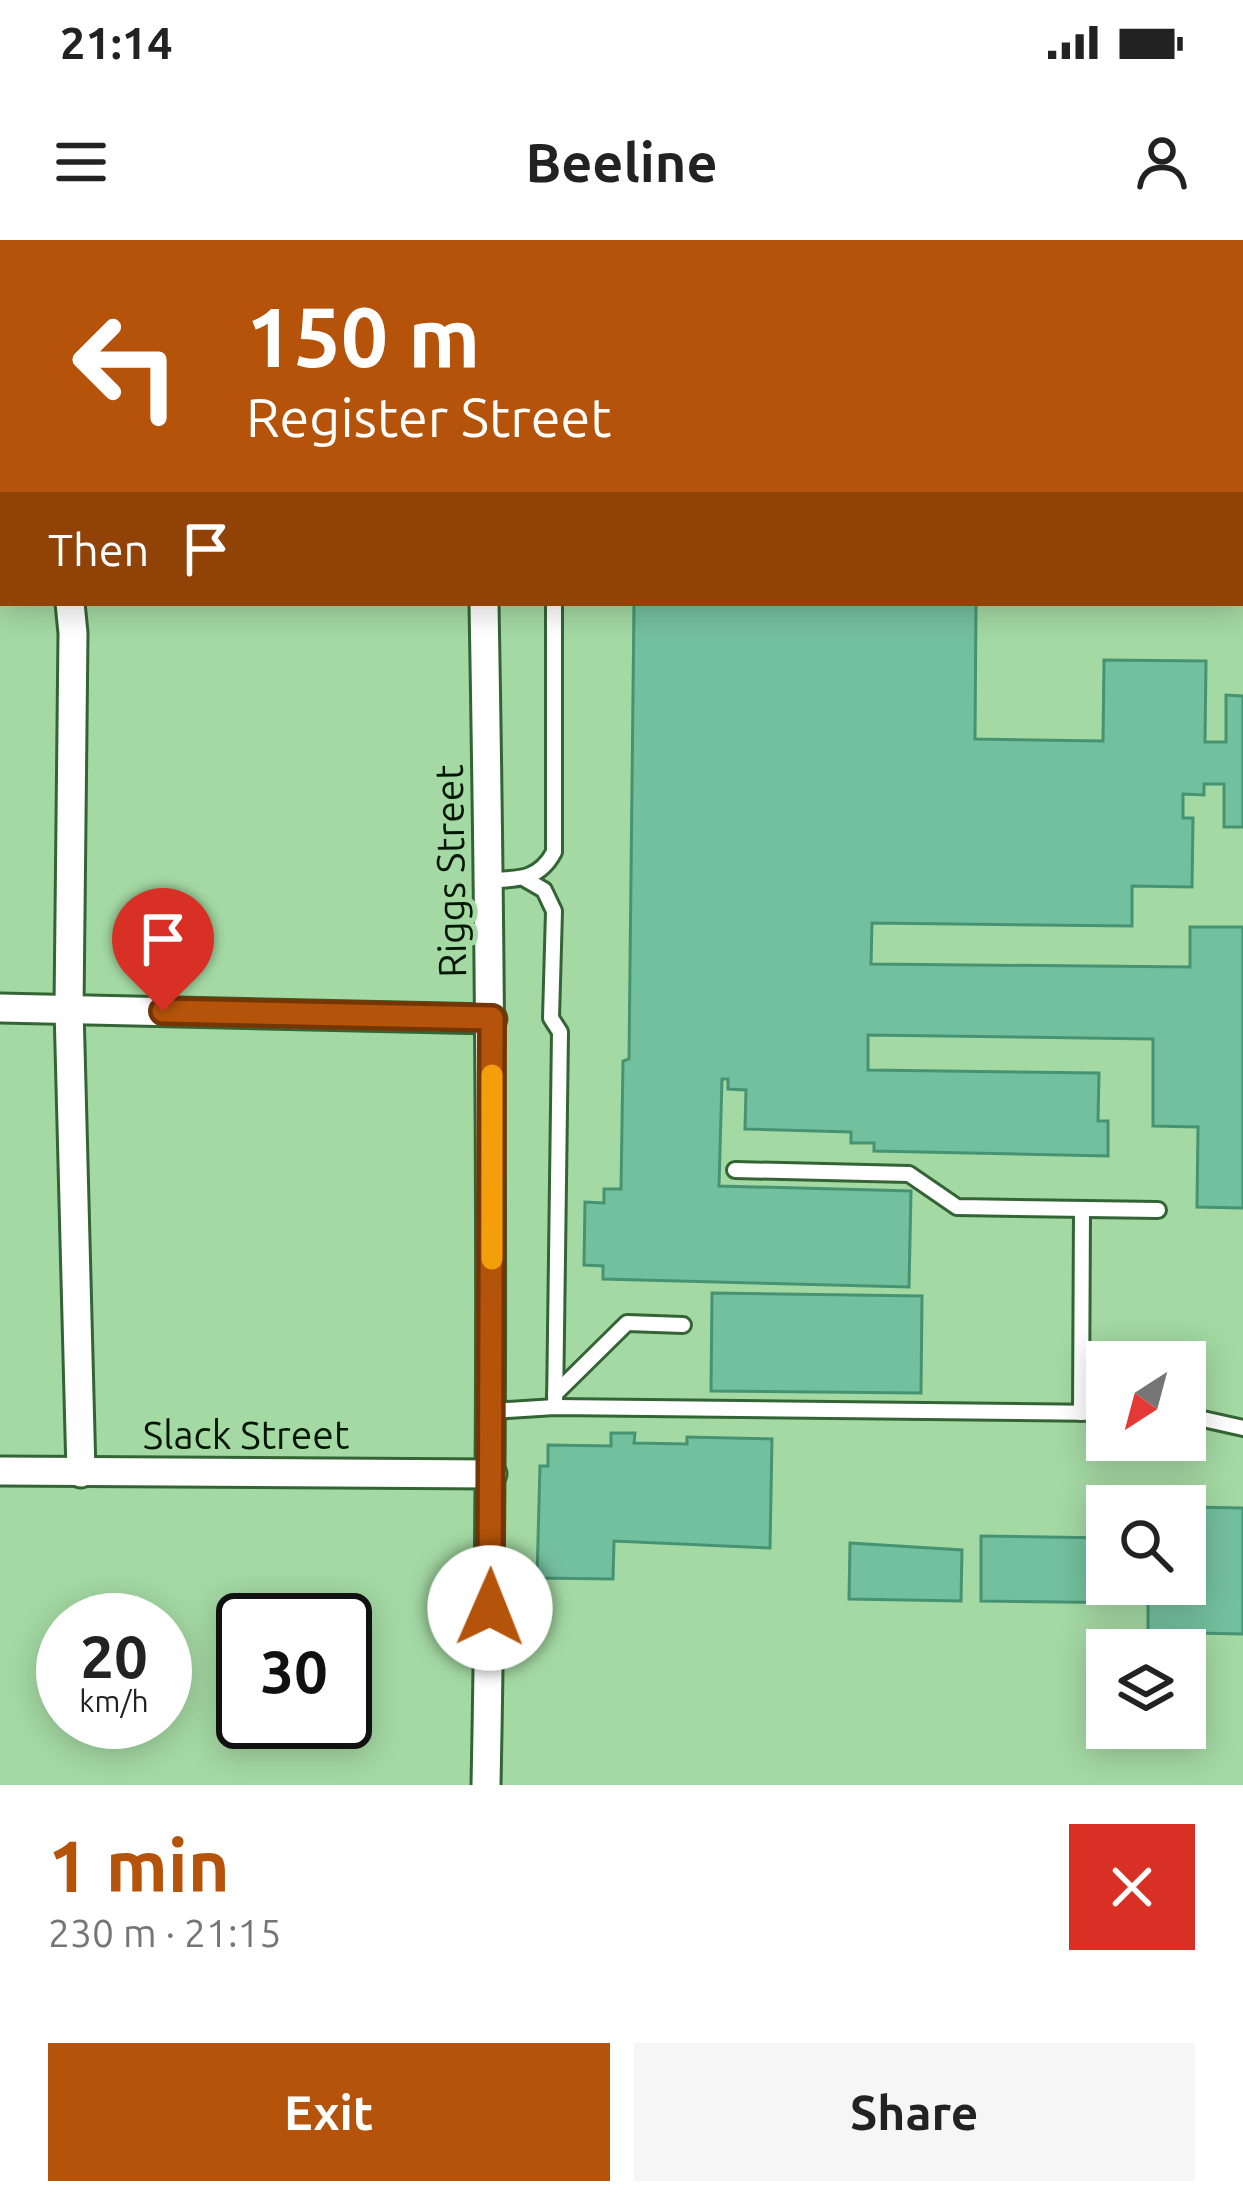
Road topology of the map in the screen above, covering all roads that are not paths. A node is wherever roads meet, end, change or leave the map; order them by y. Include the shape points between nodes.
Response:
1 (70, 606) edge
2 (484, 606) edge
3 (554, 606) edge
4 (525, 879) junction
5 (489, 880) junction
6 (0, 1008) edge
7 (69, 1009) junction
8 (492, 1018) junction
9 (735, 1170) dead end
10 (1082, 1209) junction
11 (1158, 1210) dead end
12 (683, 1325) dead end
13 (555, 1401) junction
14 (492, 1411) junction
15 (1081, 1413) junction
16 (1086, 1413) edge
17 (1206, 1420) edge
18 (1243, 1428) edge
19 (0, 1471) edge
20 (81, 1473) junction
21 (493, 1474) junction
22 (486, 1785) edge

1 - 7 street
2 - 5 street, Riggs Street
3 - 4 lane via 554,852 545,869
4 - 5 lane
4 - 13 lane via 544,890 554,911
5 - 8 street, Riggs Street
6 - 7 street
7 - 8 street
7 - 20 street
8 - 14 street, Riggs Street
9 - 10 lane via 909,1174 957,1207
10 - 11 lane
10 - 15 lane
12 - 13 lane via 627,1323
13 - 14 lane
13 - 15 lane
14 - 21 street, Riggs Street
15 - 16 lane
17 - 18 lane
19 - 20 street, Slack Street
20 - 21 street, Slack Street
21 - 22 street, Riggs Street

